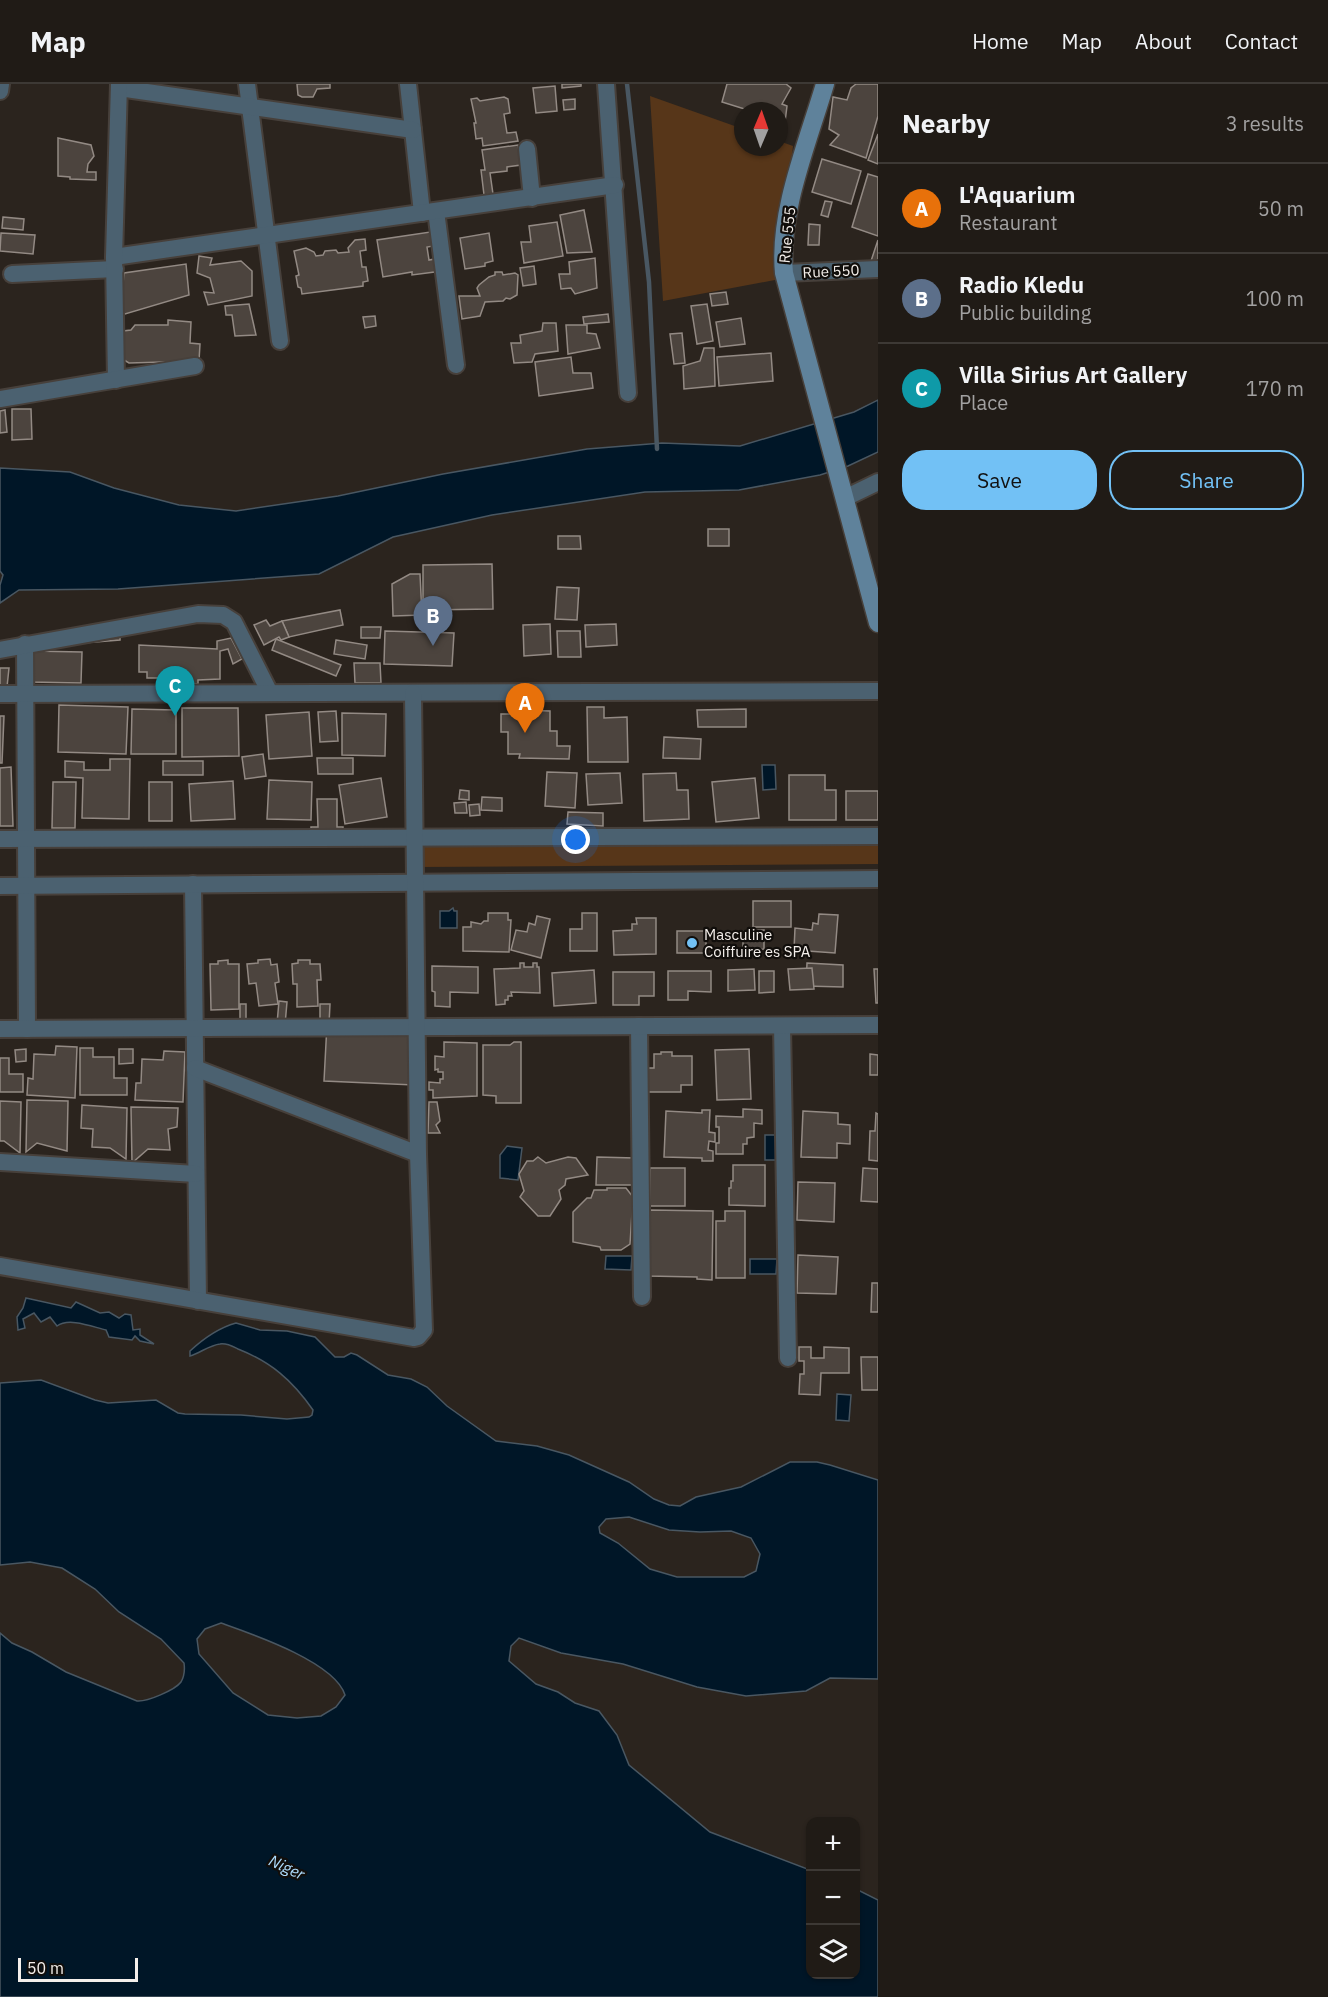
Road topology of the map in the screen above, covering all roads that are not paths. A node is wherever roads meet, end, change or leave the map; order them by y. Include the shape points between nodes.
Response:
1 (1, 84) edge
2 (247, 84) edge
3 (408, 84) edge
4 (606, 84) edge
5 (825, 84) edge
6 (119, 86) edge
7 (0, 91) edge
8 (249, 106) junction
9 (413, 130) junction
10 (526, 149) dead end
11 (615, 185) junction
12 (532, 198) junction
13 (429, 212) junction
14 (266, 235) junction
15 (115, 263) junction
16 (878, 269) edge
17 (784, 273) junction
18 (12, 274) dead end
19 (280, 341) dead end
20 (456, 365) dead end
21 (195, 366) dead end
22 (116, 380) junction
23 (628, 393) dead end
24 (0, 399) edge
25 (878, 482) edge
26 (844, 498) junction
27 (878, 623) edge
28 (25, 644) junction
29 (0, 650) edge
30 (878, 691) edge
31 (270, 693) junction
32 (413, 693) junction
33 (0, 694) edge
34 (26, 694) junction
35 (878, 836) edge
36 (414, 838) junction
37 (0, 839) edge
38 (26, 839) junction
39 (878, 879) edge
40 (415, 883) junction
41 (193, 884) junction
42 (0, 886) edge
43 (26, 886) junction
44 (878, 1025) edge
45 (416, 1026) junction
46 (639, 1026) junction
47 (782, 1026) junction
48 (0, 1029) edge
49 (27, 1029) junction
50 (195, 1029) junction
51 (195, 1068) junction
52 (417, 1154) junction
53 (0, 1162) edge
54 (196, 1174) junction
55 (0, 1266) edge
56 (642, 1297) dead end
57 (198, 1301) junction
58 (788, 1358) dead end

1 - 7 street
2 - 8 street
3 - 9 street
4 - 11 street
5 - 17 street, Rue 555 via 788,209 782,256
6 - 8 street
6 - 15 street
8 - 9 street
8 - 14 street
9 - 13 street
10 - 12 street
11 - 12 street
11 - 23 street
12 - 13 street
13 - 14 street
13 - 20 street
14 - 15 street
14 - 19 street
15 - 18 street
15 - 22 street
16 - 17 street, Rue 550
17 - 26 street, Rue 555
21 - 22 street
22 - 24 street
25 - 26 street
26 - 27 street, Rue 555
28 - 29 street
28 - 31 street via 198,615 223,615 234,622
28 - 34 street
30 - 32 street
31 - 32 street
31 - 34 street
32 - 36 street
33 - 34 street
34 - 38 street
35 - 36 street
36 - 38 street
36 - 40 street
37 - 38 street
38 - 43 street
39 - 40 street
40 - 41 street
40 - 45 street
41 - 43 street
41 - 50 street
42 - 43 street
43 - 49 street
44 - 47 street
45 - 46 street
45 - 50 street
45 - 52 street
46 - 47 street
46 - 56 street
47 - 58 street
48 - 49 street
49 - 50 street
50 - 51 street
51 - 52 street
51 - 54 street
52 - 57 street via 424,1330 418,1337
53 - 54 street
54 - 57 street
55 - 57 street

